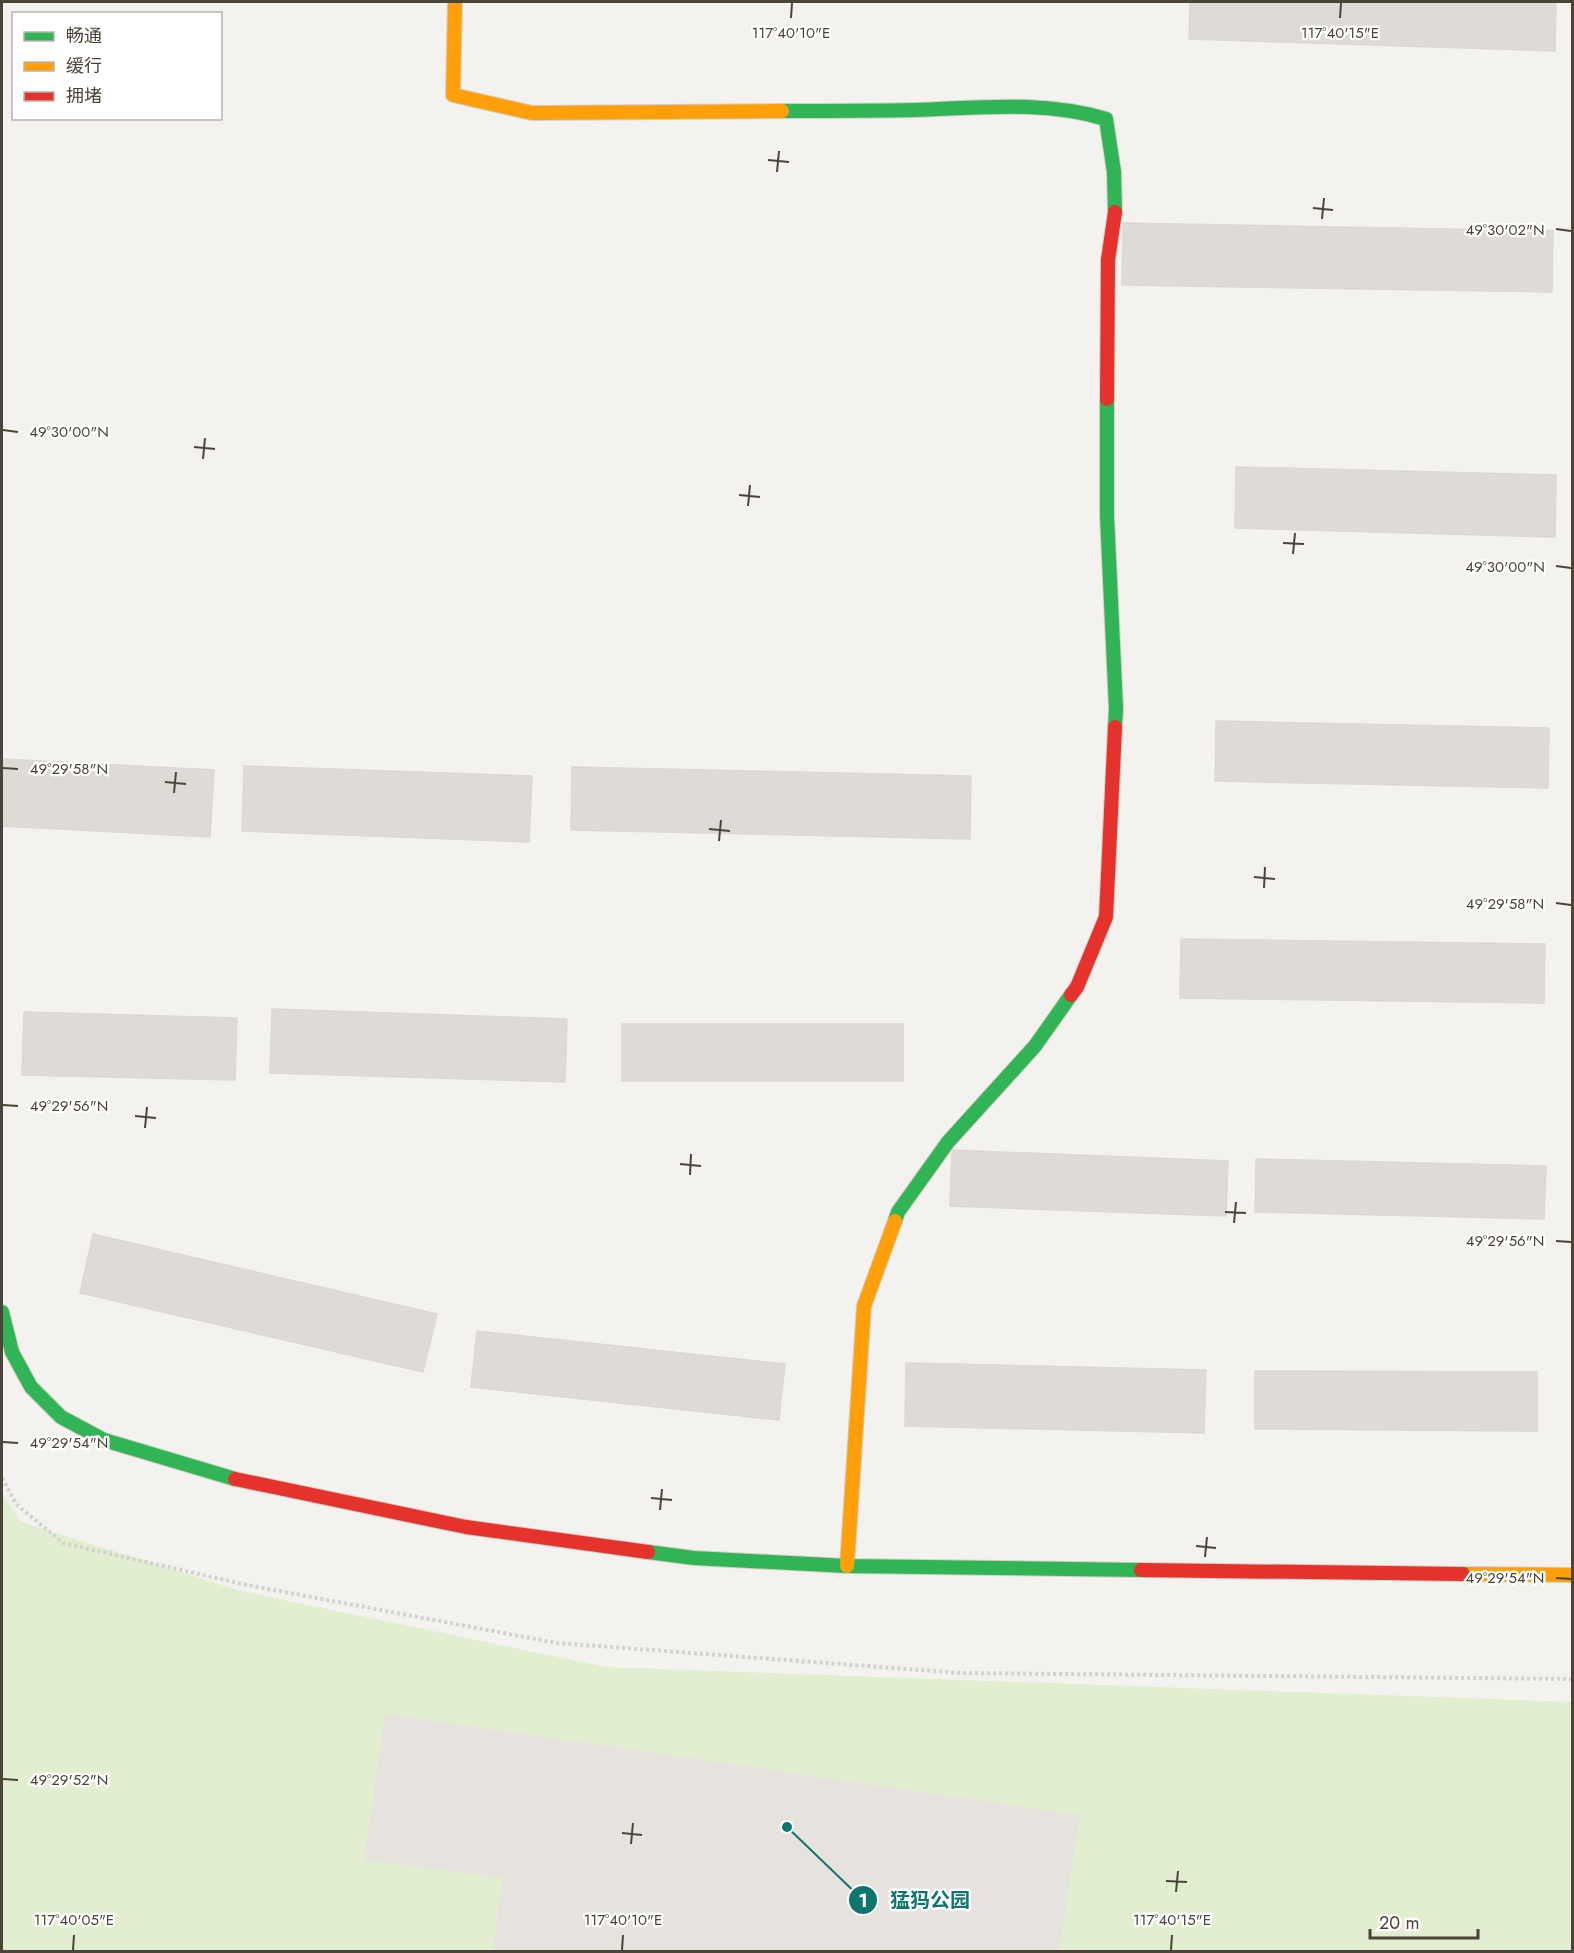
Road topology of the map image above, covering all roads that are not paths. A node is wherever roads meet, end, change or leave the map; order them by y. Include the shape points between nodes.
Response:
1 (455, 2) edge
2 (2, 1312) edge
3 (847, 1566) junction
4 (1572, 1575) edge

1 - 3 street via 453,95 532,113 1011,106 1083,112 1106,119 1114,172 1108,260 1107,516 1116,709 1106,917 1077,987 1035,1046 948,1142 898,1212 864,1306
2 - 3 street via 12,1352 31,1387 60,1417 104,1440 228,1478 478,1528 694,1558
3 - 4 street

